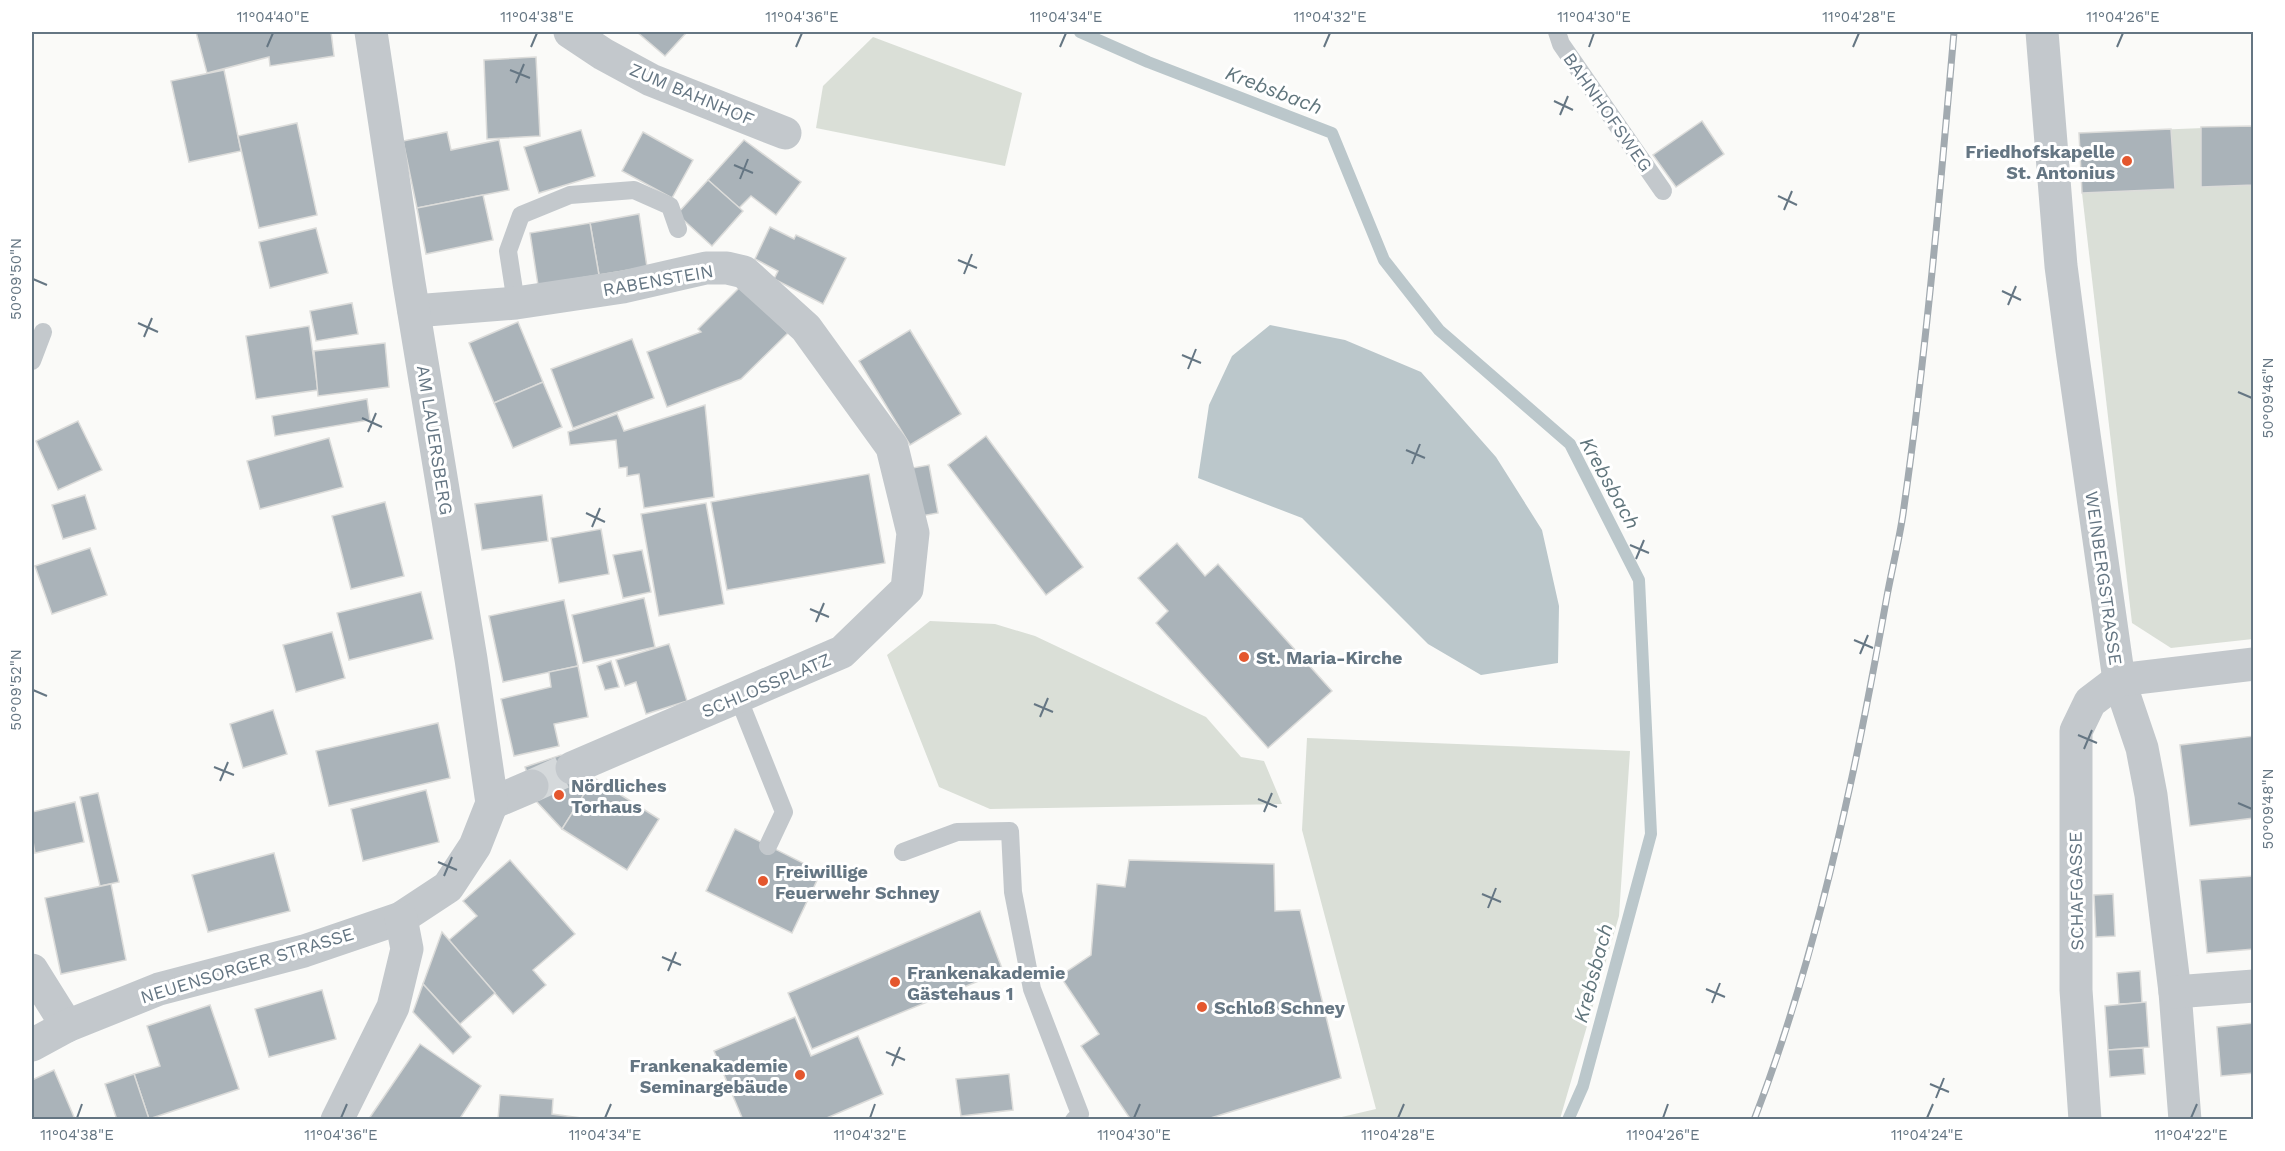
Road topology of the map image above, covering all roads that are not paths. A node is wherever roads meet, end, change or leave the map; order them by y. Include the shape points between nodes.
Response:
1 (371, 32) edge
2 (570, 32) edge
3 (1557, 32) edge
4 (2042, 32) edge
5 (785, 134) dead end
6 (1663, 191) dead end
7 (678, 229) dead end
8 (516, 303) junction
9 (414, 311) junction
10 (43, 332) dead end
11 (32, 361) edge
12 (892, 447) joint
13 (2253, 664) edge
14 (2119, 680) junction
15 (738, 697) junction
16 (572, 768) tunnel mouth
17 (532, 786) tunnel mouth
18 (492, 803) junction
19 (475, 846) joint
20 (768, 846) dead end
21 (903, 852) dead end
22 (401, 918) junction
23 (32, 970) edge
24 (2253, 986) edge
25 (2175, 992) junction
26 (67, 1026) junction
27 (32, 1045) edge
28 (337, 1119) edge
29 (1074, 1119) edge
30 (2085, 1119) edge
31 (2185, 1119) edge

1 - 9 street, AM LAUERSBERG
2 - 5 street, ZUM BAHNHOF via 651,81
3 - 6 lane, BAHNHOFSWEG via 1561,44
4 - 14 street, WEINBERGSTRASSE via 2061,266
7 - 8 lane via 670,206 634,190 570,195 521,215 508,251
8 - 9 street, RABENSTEIN
8 - 12 street, RABENSTEIN via 623,287 706,268 744,272 806,327
9 - 18 street, AM LAUERSBERG
10 - 11 lane
12 - 15 street, SCHLOSSPLATZ via 914,533 907,589 842,652
13 - 14 street
14 - 25 street, WEINBERGSTRASSE via 2142,747 2151,795
14 - 30 street, SCHAFGASSE via 2090,702 2076,730 2076,990
15 - 16 street, SCHLOSSPLATZ
15 - 20 lane via 784,812
17 - 18 street
18 - 19 street, AM LAUERSBERG
19 - 22 street, NEUENSORGER STRASSE via 448,886
21 - 29 lane via 957,832 1010,831 1013,892 1032,989 1080,1114
22 - 26 street, NEUENSORGER STRASSE via 304,951 159,989
22 - 28 street via 407,949 393,1007
23 - 26 street
24 - 25 street
25 - 31 street, WEINBERGSTRASSE
26 - 27 street, NEUENSORGER STRASSE

